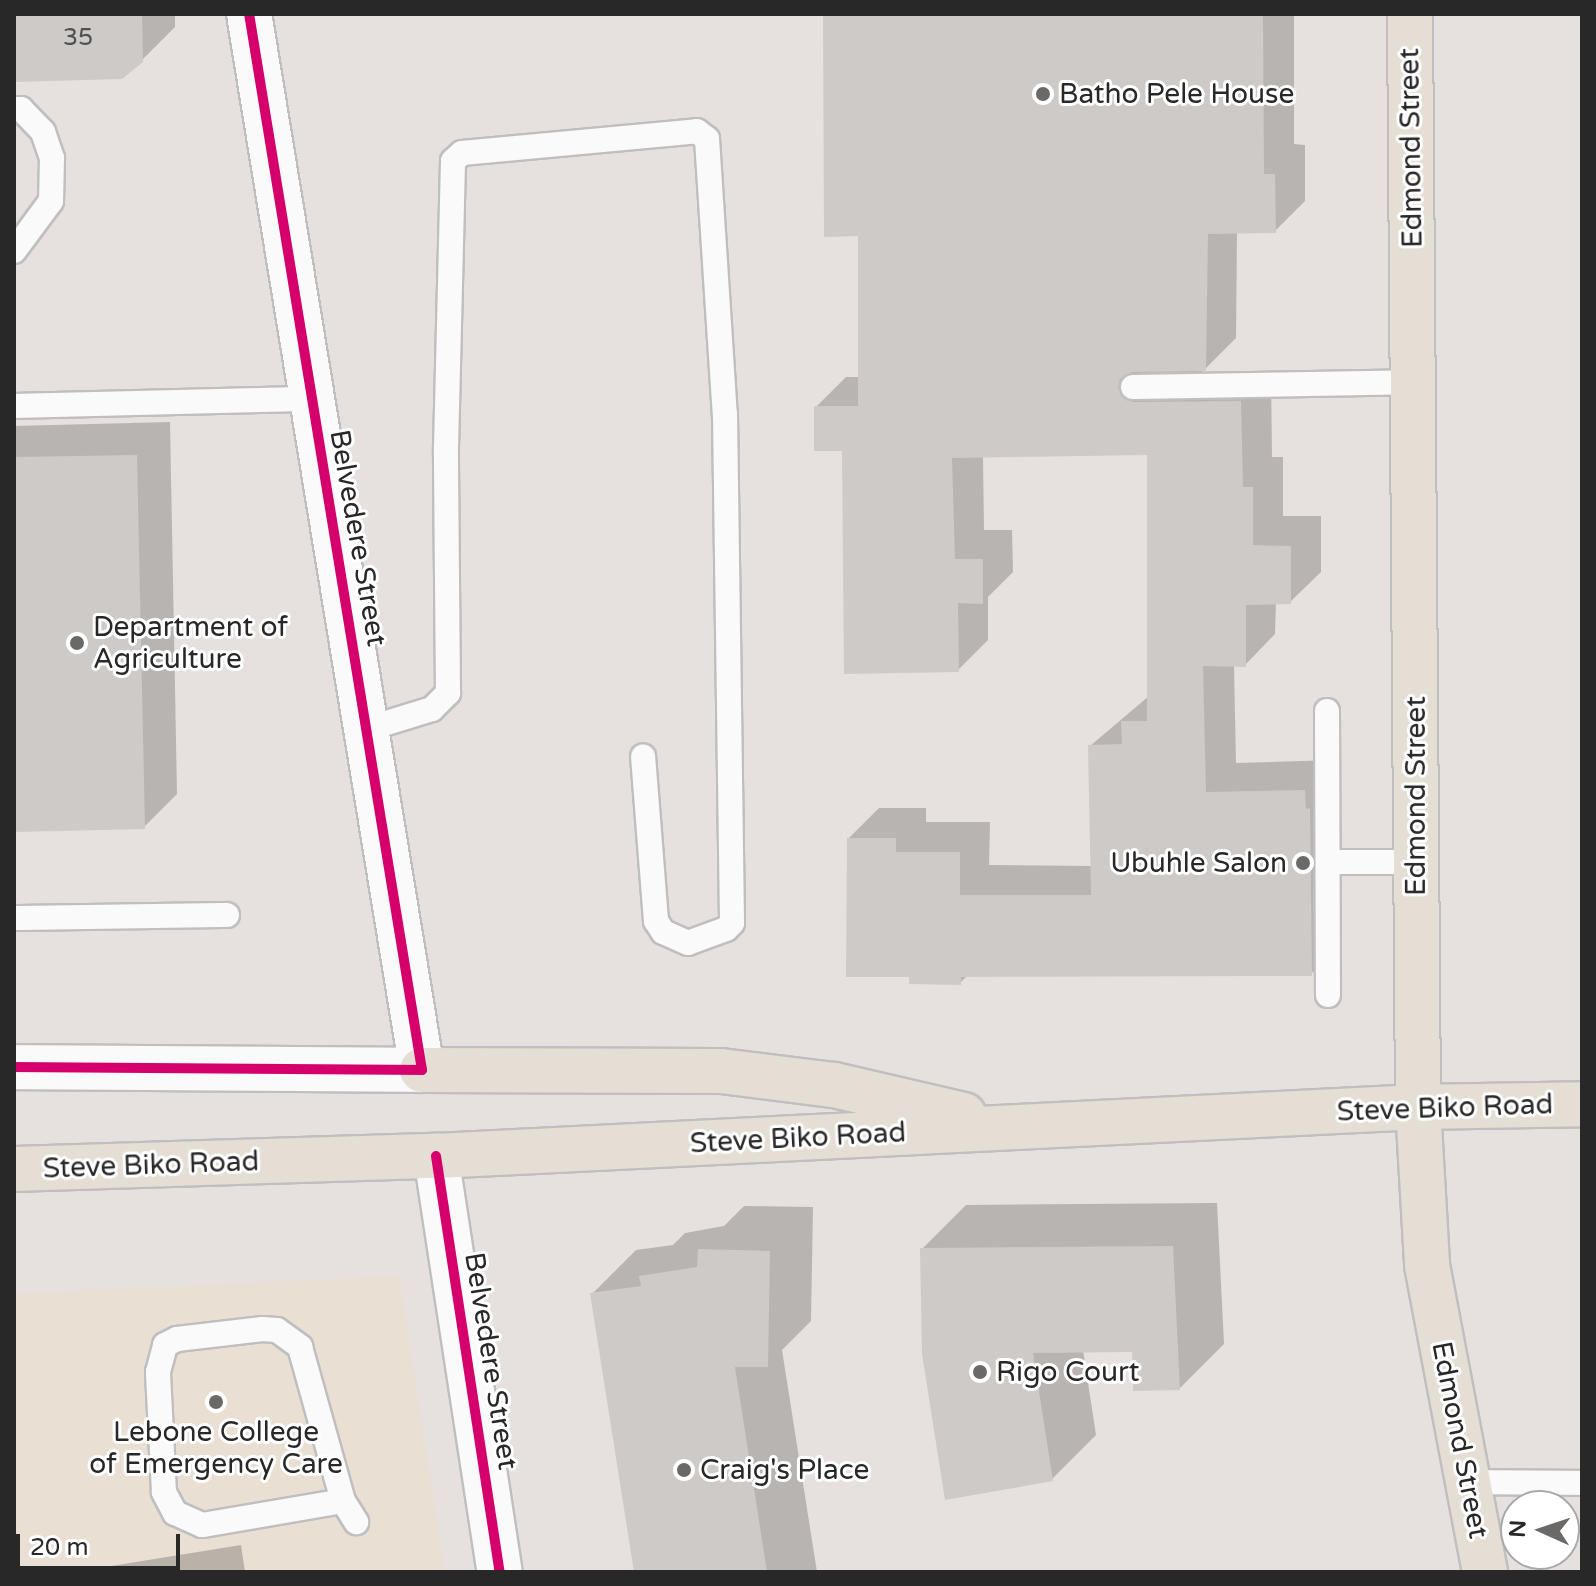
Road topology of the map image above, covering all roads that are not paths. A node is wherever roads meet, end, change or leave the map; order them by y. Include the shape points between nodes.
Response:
1 (249, 14) edge
2 (1410, 14) edge
3 (14, 109) edge
4 (14, 251) edge
5 (1413, 382) junction
6 (1133, 387) dead end
7 (310, 399) junction
8 (14, 406) edge
9 (1327, 711) dead end
10 (367, 729) junction
11 (643, 757) dead end
12 (1328, 862) junction
13 (1416, 862) junction
14 (227, 915) dead end
15 (14, 918) edge
16 (1328, 995) dead end
17 (14, 1067) edge
18 (422, 1070) junction
19 (1582, 1104) edge
20 (1418, 1107) junction
21 (1017, 1127) junction
22 (436, 1156) junction
23 (14, 1169) edge
24 (1468, 1482) junction
25 (1582, 1483) edge
26 (350, 1511) joint
27 (500, 1572) edge
28 (1485, 1572) edge

1 - 7 street, Belvedere Street
2 - 5 main road, Edmond Street
3 - 4 lane via 21,109 43,132 52,158 51,201
5 - 6 lane
5 - 13 main road, Edmond Street
7 - 8 lane
7 - 10 street, Belvedere Street
9 - 12 lane
10 - 11 lane via 432,709 448,693 446,448 453,161 462,153 697,131 707,139 725,414 732,923 688,943 663,932 656,921
10 - 18 street, Belvedere Street
12 - 13 lane
12 - 16 lane
13 - 20 main road, Edmond Street
14 - 15 lane
17 - 18 street
18 - 21 main road via 721,1071 834,1085
19 - 20 main road, Steve Biko Road
20 - 21 main road, Steve Biko Road
20 - 24 main road, Edmond Street via 1427,1265
21 - 22 main road, Steve Biko Road
22 - 23 main road, Steve Biko Road
22 - 27 street, Belvedere Street
24 - 25 lane
24 - 28 main road, Edmond Street
26 - 26 lane via 300,1347 277,1330 262,1329 165,1345 158,1372 164,1492 175,1513 202,1525

